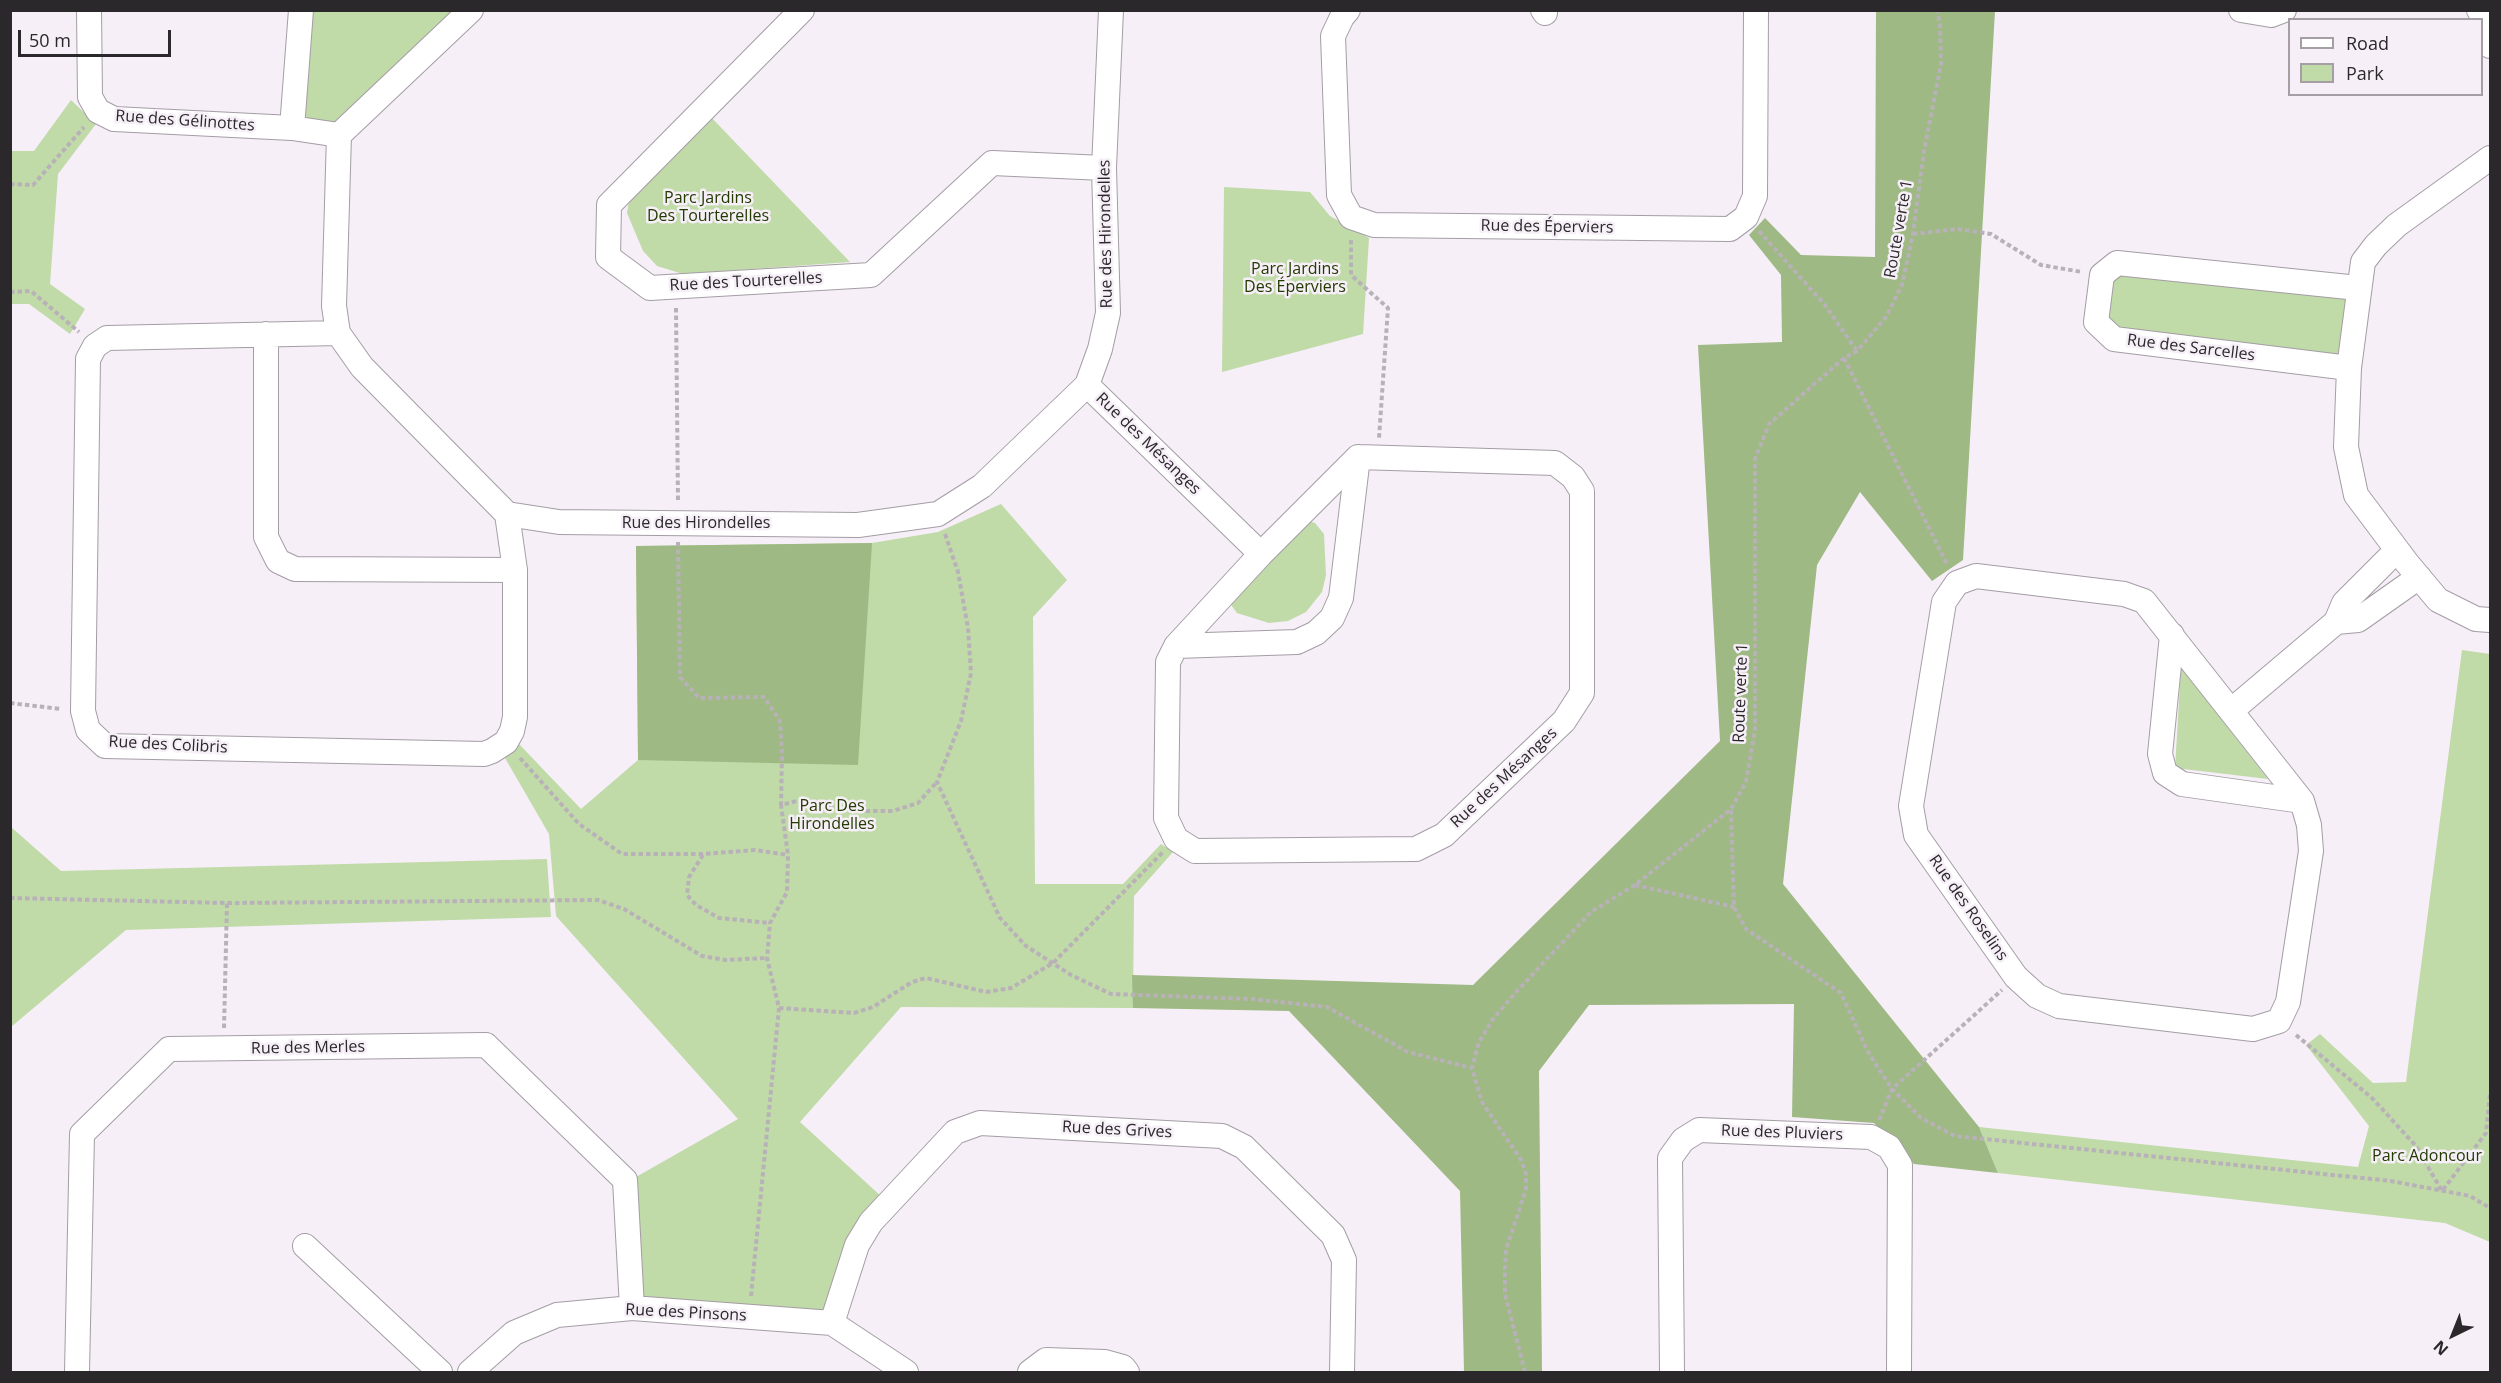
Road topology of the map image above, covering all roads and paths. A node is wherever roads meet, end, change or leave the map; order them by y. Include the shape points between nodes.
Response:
1 (89, 10) edge
2 (301, 10) edge
3 (471, 10) edge
4 (1111, 10) edge
5 (1348, 10) edge
6 (1756, 10) edge
7 (1937, 10) edge
8 (2241, 10) edge
9 (2284, 10) edge
10 (787, 15) edge
11 (2485, 16) edge
12 (2490, 46) edge
13 (98, 111) junction
14 (292, 128) junction
15 (339, 135) junction
16 (2490, 158) edge
17 (1104, 168) junction
18 (10, 184) edge
19 (1351, 217) junction
20 (1746, 217) junction
21 (1913, 234) junction
22 (2102, 274) junction
23 (676, 286) junction
24 (2358, 288) junction
25 (10, 292) edge
26 (338, 333) junction
27 (266, 334) junction
28 (95, 346) junction
29 (1857, 351) junction
30 (1844, 358) junction
31 (2349, 368) junction
32 (1087, 385) junction
33 (1368, 457) junction
34 (507, 514) junction
35 (938, 514) junction
36 (678, 522) junction
37 (2397, 550) junction
38 (1261, 555) junction
39 (515, 570) junction
40 (2419, 578) junction
41 (1957, 583) junction
42 (2490, 620) edge
43 (2336, 622) junction
44 (2172, 635) junction
45 (1176, 646) junction
46 (10, 703) edge
47 (2232, 710) junction
48 (83, 711) junction
49 (506, 742) junction
50 (937, 782) junction
51 (2302, 801) junction
52 (781, 805) junction
53 (1731, 809) junction
54 (1176, 839) junction
55 (703, 854) junction
56 (788, 855) junction
57 (1635, 885) junction
58 (10, 898) edge
59 (227, 903) junction
60 (1734, 907) junction
61 (770, 923) junction
62 (767, 958) junction
63 (1053, 963) junction
64 (2016, 977) junction
65 (779, 1008) junction
66 (2279, 1021) junction
67 (224, 1049) junction
68 (1472, 1068) junction
69 (1892, 1089) junction
70 (2490, 1095) edge
71 (1871, 1137) junction
72 (2442, 1191) junction
73 (2490, 1208) edge
74 (304, 1246) dead end
75 (632, 1308) junction
76 (749, 1317) junction
77 (832, 1323) junction
78 (77, 1372) edge
79 (440, 1372) edge
80 (470, 1372) edge
81 (906, 1372) edge
82 (1030, 1372) edge
83 (1127, 1372) edge
84 (1342, 1372) edge
85 (1524, 1372) edge
86 (1672, 1372) edge
87 (1899, 1372) edge

1 - 13 street, Rue des Gélinottes via 90,97
2 - 14 street
3 - 15 street
4 - 17 street, Rue des Hirondelles
5 - 19 street via 1333,36 1338,195
6 - 20 street via 1755,196
7 - 21 path, Route verte 1 via 1941,64
8 - 9 street via 2271,15
10 - 23 street, Rue des Tourterelles via 609,206 608,257 650,288
11 - 12 street
13 - 14 street, Rue des Gélinottes via 114,119
13 - 18 path via 33,185
14 - 15 street, Rue des Gélinottes
15 - 26 street via 334,306
16 - 24 street via 2397,225 2376,245 2363,262
17 - 23 street, Rue des Tourterelles via 992,163 871,275
17 - 32 street, Rue des Hirondelles via 1108,313 1101,349
19 - 20 street, Rue des Éperviers via 1374,225 1730,229
19 - 33 path via 1351,276 1388,308
20 - 29 path via 1825,305
21 - 22 path via 1958,229 1991,234 2041,266
21 - 29 path, Route verte 1 via 1902,285 1886,317
22 - 24 street via 2118,263
22 - 31 street, Rue des Sarcelles via 2096,322 2114,339
23 - 36 path
24 - 31 street
25 - 28 path via 31,291
26 - 27 street
26 - 34 street via 362,367
27 - 28 street via 108,338
27 - 39 street via 266,537 278,561 295,569
28 - 48 street, Rue des Colibris via 88,359
29 - 30 path, Route verte 1
30 - 41 path
30 - 53 path, Route verte 1 via 1769,424 1755,459 1755,730 1746,782
31 - 37 street via 2346,447 2356,495
32 - 35 street, Rue des Hirondelles via 982,486
32 - 38 street, Rue des Mésanges
33 - 38 street
33 - 45 street via 1341,598 1332,618 1316,633 1298,642
33 - 54 street, Rue des Mésanges via 1555,463 1573,477 1582,491 1582,693 1564,721 1444,834 1416,849 1195,851
34 - 36 street, Rue des Hirondelles via 559,522
34 - 39 street
35 - 36 street, Rue des Hirondelles via 858,525
35 - 50 path via 958,572 971,674 961,721
36 - 52 path via 680,677 699,698 764,697 780,721
37 - 40 street
37 - 43 street via 2344,603
38 - 45 street
39 - 49 street via 515,717
40 - 42 street via 2438,600 2476,619
40 - 43 street via 2358,620
41 - 44 street via 1976,576 2124,594 2144,601
41 - 64 street, Rue des Roselins via 1944,602 1911,806 1916,835
43 - 47 street
44 - 47 street
44 - 51 street via 2160,754 2165,773 2182,784
45 - 54 street via 1168,662 1166,818
46 - 48 path
47 - 51 street
48 - 49 street, Rue des Colibris via 88,730 105,746 484,754
49 - 55 path via 579,824 622,855
50 - 52 path via 918,803 893,811 858,811 801,800
50 - 63 path via 1000,918 1026,946
51 - 66 street via 2311,851 2288,1002
52 - 56 path
53 - 57 path, Route verte 1
53 - 60 path
54 - 63 path
55 - 56 path via 755,850
55 - 61 path via 689,877 687,895 696,905 719,918
56 - 61 path via 788,892
57 - 60 path
57 - 68 path, Route verte 1 via 1591,912 1516,992 1479,1042
58 - 59 path
59 - 62 path via 598,900 624,909 702,956 726,960
59 - 67 path
60 - 69 path via 1746,929 1841,993 1868,1052
61 - 62 path
62 - 65 path
63 - 65 path via 1011,987 986,992 926,978 912,982 873,1007 854,1012
63 - 68 path via 1111,994 1252,999 1327,1007 1408,1052
64 - 66 street, Rue des Roselins via 2037,996 2059,1006 2253,1029
64 - 69 path
65 - 76 path
66 - 72 path via 2372,1098 2416,1146
67 - 75 street, Rue des Merles via 486,1045 625,1180
67 - 78 street, Rue des Merles via 169,1050 81,1134
68 - 85 path via 1482,1102 1521,1160 1526,1174 1526,1189 1506,1250 1504,1270 1504,1294
69 - 71 path
69 - 72 path via 1921,1118 1955,1136 2391,1180
70 - 72 path via 2486,1133
71 - 86 street, Rue des Pluviers via 1699,1130 1683,1140 1670,1158
71 - 87 street via 1889,1147 1900,1165
72 - 73 path via 2470,1196
74 - 79 street
75 - 76 street, Rue des Pinsons
75 - 80 street, Rue des Pinsons via 557,1315 514,1333
76 - 77 street, Rue des Pinsons
77 - 81 street, Rue des Pinsons
77 - 84 street, Rue des Grives via 857,1245 871,1222 955,1132 981,1123 1222,1136 1244,1147 1333,1235 1344,1260
82 - 83 street via 1046,1360 1105,1362

